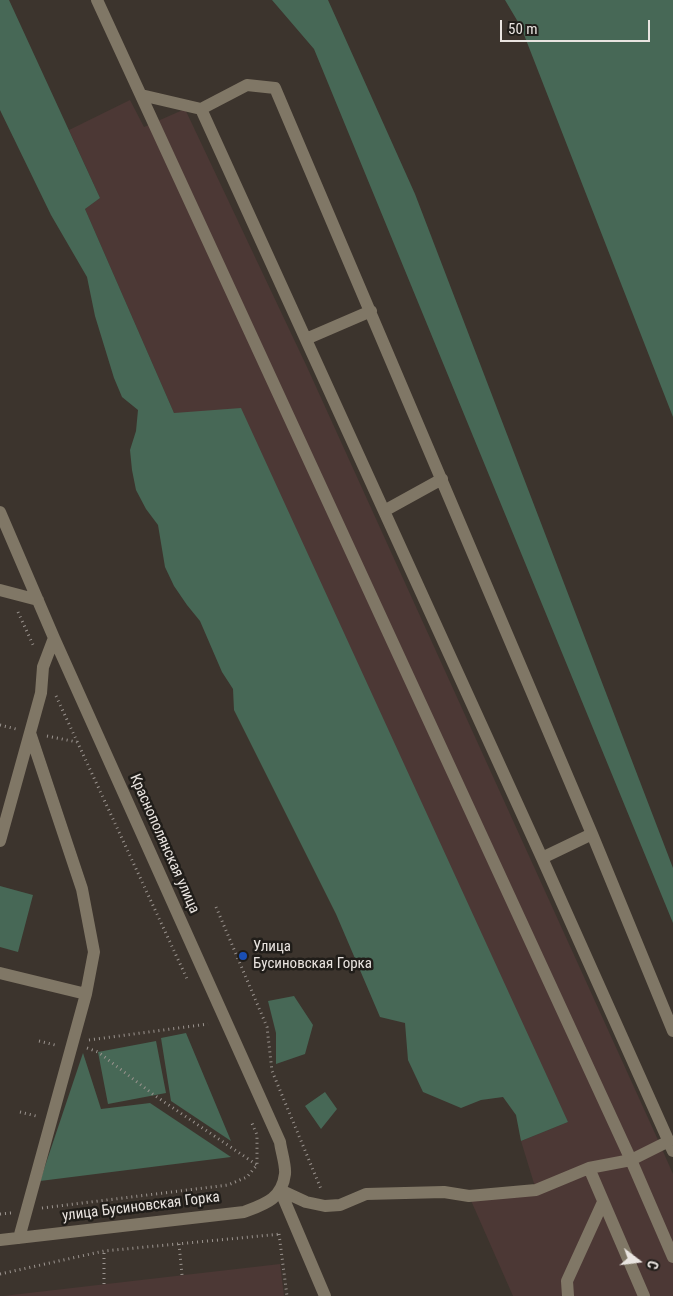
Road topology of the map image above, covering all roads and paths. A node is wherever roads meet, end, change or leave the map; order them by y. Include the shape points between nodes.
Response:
1 (97, 0) edge
2 (141, 96) junction
3 (201, 109) junction
4 (371, 311) junction
5 (306, 339) junction
6 (442, 479) junction
7 (384, 511) junction
8 (0, 512) edge
9 (5, 591) edge
10 (38, 600) junction
11 (54, 638) junction
12 (43, 666) junction
13 (54, 692) dead end
14 (30, 733) junction
15 (78, 742) junction
16 (592, 834) junction
17 (0, 841) edge
18 (542, 858) junction
19 (216, 907) dead end
20 (0, 973) edge
21 (192, 989) dead end
22 (86, 994) junction
23 (204, 1016) dead end
24 (673, 1031) edge
25 (72, 1042) junction
26 (98, 1052) dead end
27 (250, 1118) dead end
28 (671, 1146) edge
29 (631, 1160) junction
30 (257, 1165) junction
31 (589, 1168) junction
32 (280, 1190) junction
33 (603, 1202) junction
34 (325, 1206) junction
35 (27, 1210) junction
36 (0, 1213) edge
37 (298, 1232) junction
38 (279, 1234) junction
39 (19, 1238) junction
40 (0, 1240) edge
41 (179, 1244) junction
42 (104, 1251) junction
43 (673, 1257) edge
44 (0, 1274) edge
45 (182, 1275) dead end
46 (104, 1284) dead end
47 (287, 1296) edge
48 (325, 1296) edge
49 (568, 1296) edge
50 (644, 1296) edge

1 - 2 street
2 - 3 street
2 - 29 street
3 - 4 street via 247,85 275,88
3 - 5 street
4 - 5 street
4 - 6 street
5 - 7 street
6 - 7 street
6 - 16 street
7 - 18 street
8 - 10 street, Краснополянская улица
9 - 10 street
9 - 12 path
10 - 11 street, Краснополянская улица
11 - 12 street
11 - 32 street, Краснополянская улица via 280,1142 285,1172
12 - 14 street via 41,693
13 - 15 path
14 - 15 path
14 - 17 street
14 - 22 street via 82,889 94,952
15 - 21 path
16 - 18 street
16 - 24 street
18 - 28 street
19 - 34 path via 267,1027 272,1071
20 - 22 street
22 - 25 street
23 - 25 path via 208,1024
25 - 35 street
26 - 30 path via 154,1095
27 - 30 path via 257,1135
28 - 29 street
29 - 31 street
29 - 43 street
30 - 35 path via 246,1177 228,1185
31 - 33 street
31 - 34 street via 536,1190 469,1196 444,1192 366,1194 340,1205
32 - 34 street via 306,1202
32 - 37 street
32 - 39 street, улица Бусиновская Горка via 271,1201 244,1212
33 - 49 street via 566,1281
33 - 50 street
35 - 36 path
35 - 39 street
37 - 38 path
37 - 48 street
38 - 41 path
38 - 47 path
39 - 40 street, улица Бусиновская Горка
41 - 42 path
41 - 45 path
42 - 44 path
42 - 46 path

